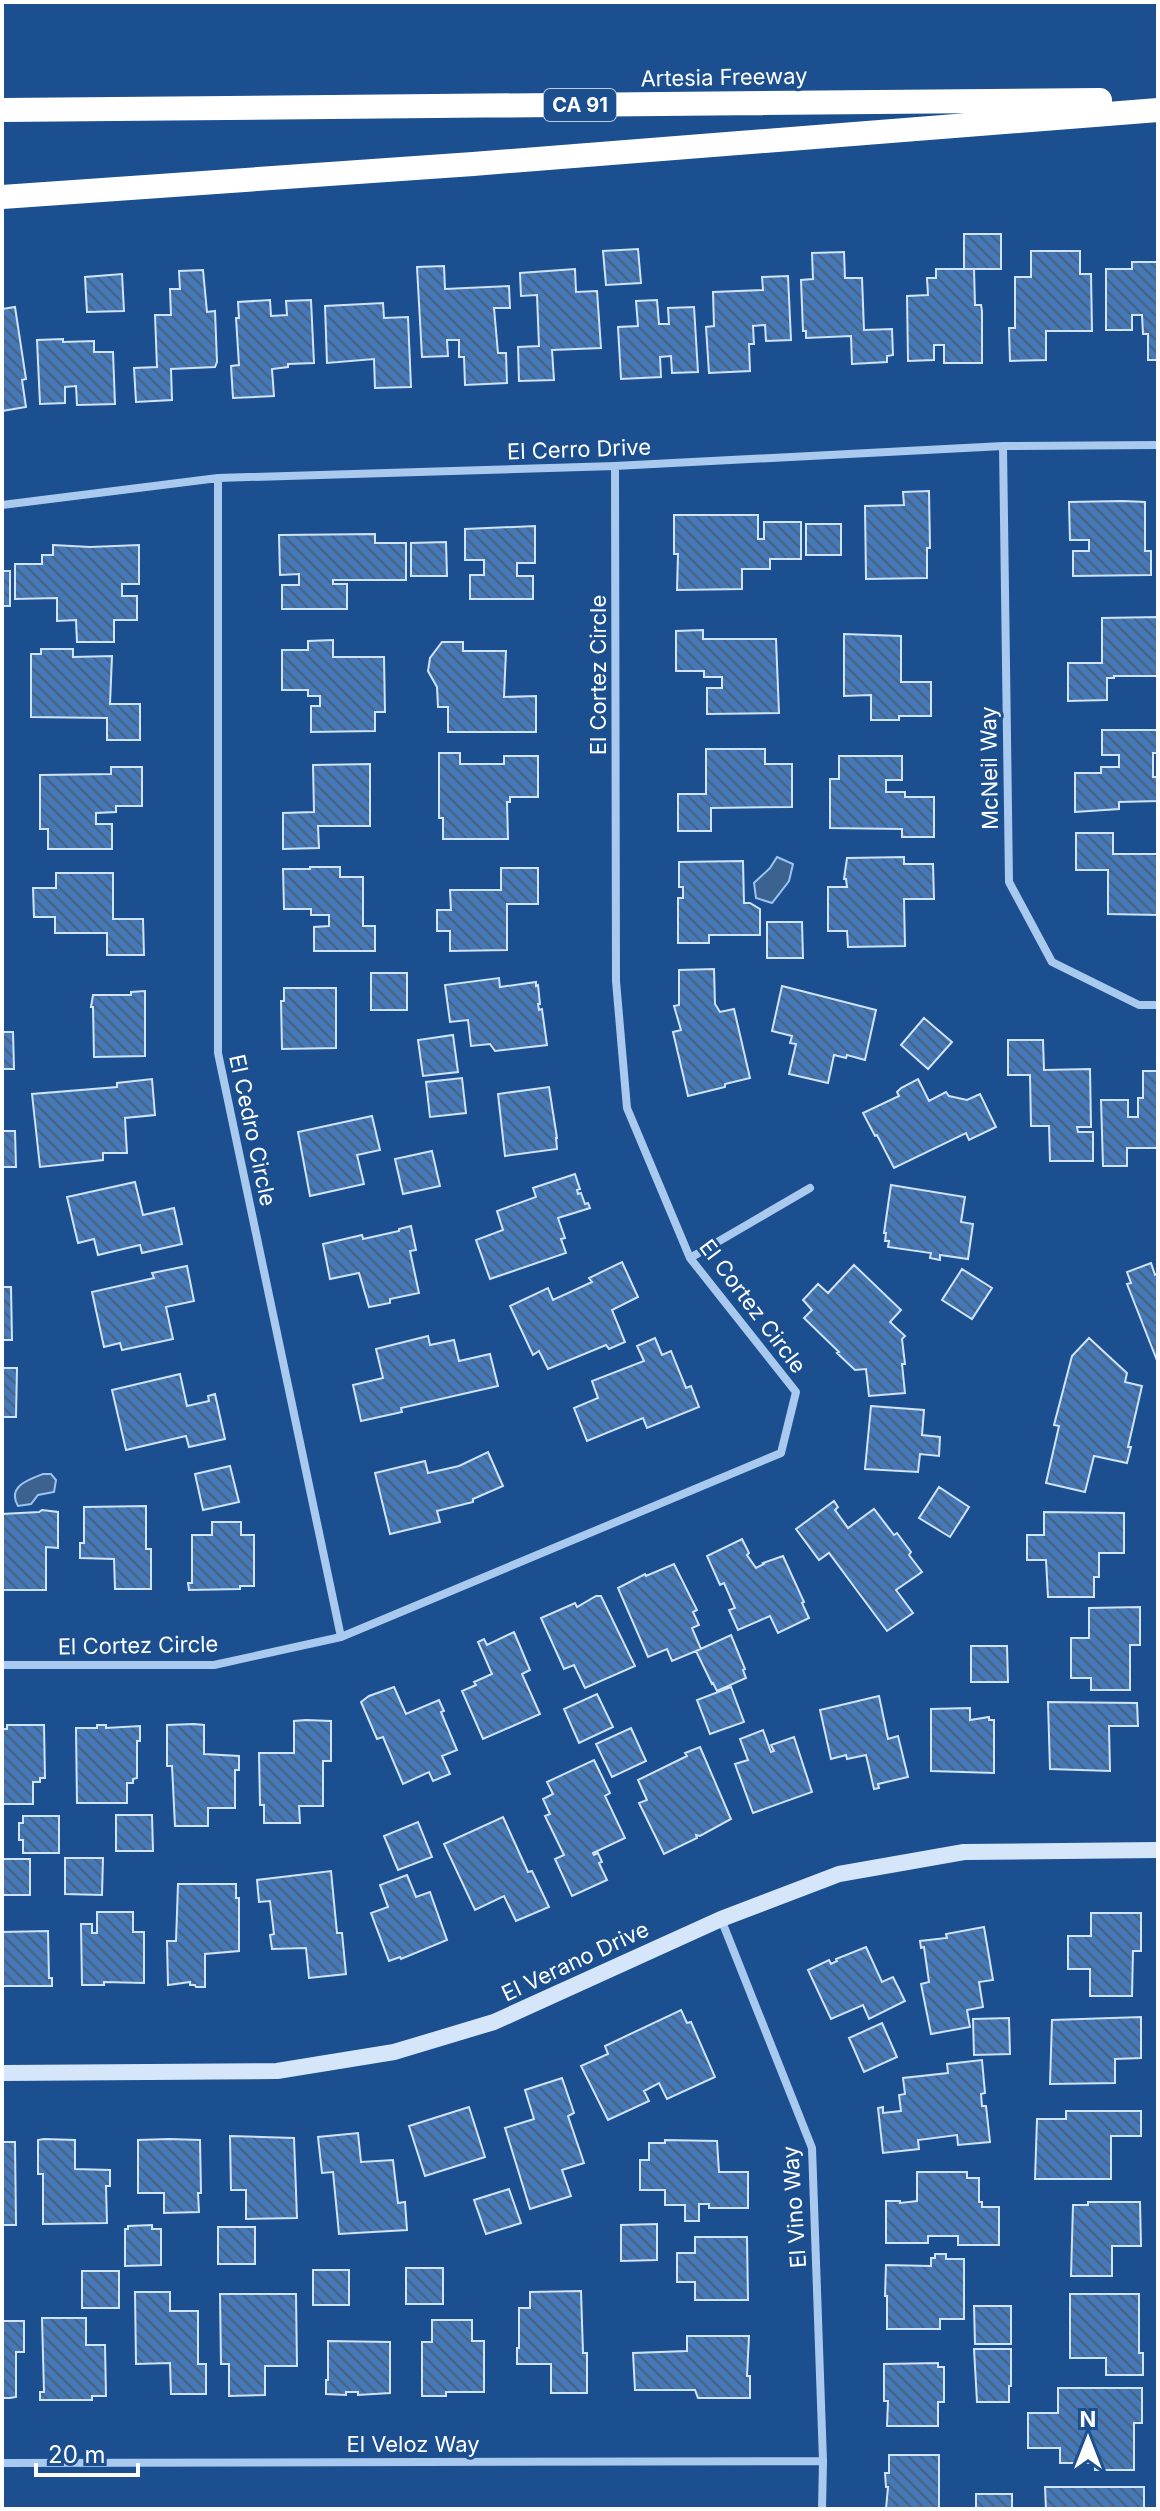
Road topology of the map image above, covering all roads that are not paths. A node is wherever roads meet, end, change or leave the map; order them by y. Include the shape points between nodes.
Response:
1 (1158, 100) edge
2 (2, 110) edge
3 (1158, 110) edge
4 (2, 197) edge
5 (1158, 445) edge
6 (1003, 446) junction
7 (615, 466) junction
8 (218, 478) junction
9 (2, 505) edge
10 (1158, 1005) edge
11 (810, 1188) dead end
12 (690, 1258) junction
13 (341, 1637) junction
14 (2, 1665) edge
15 (1158, 1850) edge
16 (721, 1919) junction
17 (2, 2073) edge
18 (823, 2461) junction
19 (2, 2463) edge
20 (822, 2509) edge

1 - 2 highway, Artesia Freeway / CA 91
3 - 4 highway
5 - 6 street, El Cerro Drive
6 - 7 street, El Cerro Drive
6 - 10 street, McNeil Way via 1009,882 1052,962 1139,1005
7 - 8 street, El Cerro Drive
7 - 12 street, El Cortez Circle via 616,981 627,1108
8 - 9 street, El Cerro Drive
8 - 13 street, El Cedro Circle via 218,1053
11 - 12 street
12 - 13 street, El Cortez Circle via 796,1392 781,1453
13 - 14 street, El Cortez Circle via 214,1665
15 - 16 street, El Verano Drive via 964,1852 839,1874
16 - 17 street, El Verano Drive via 494,2022 394,2052 277,2071
16 - 18 street, El Vino Way via 812,2148
18 - 19 street, El Veloz Way
18 - 20 street, El Vino Way

